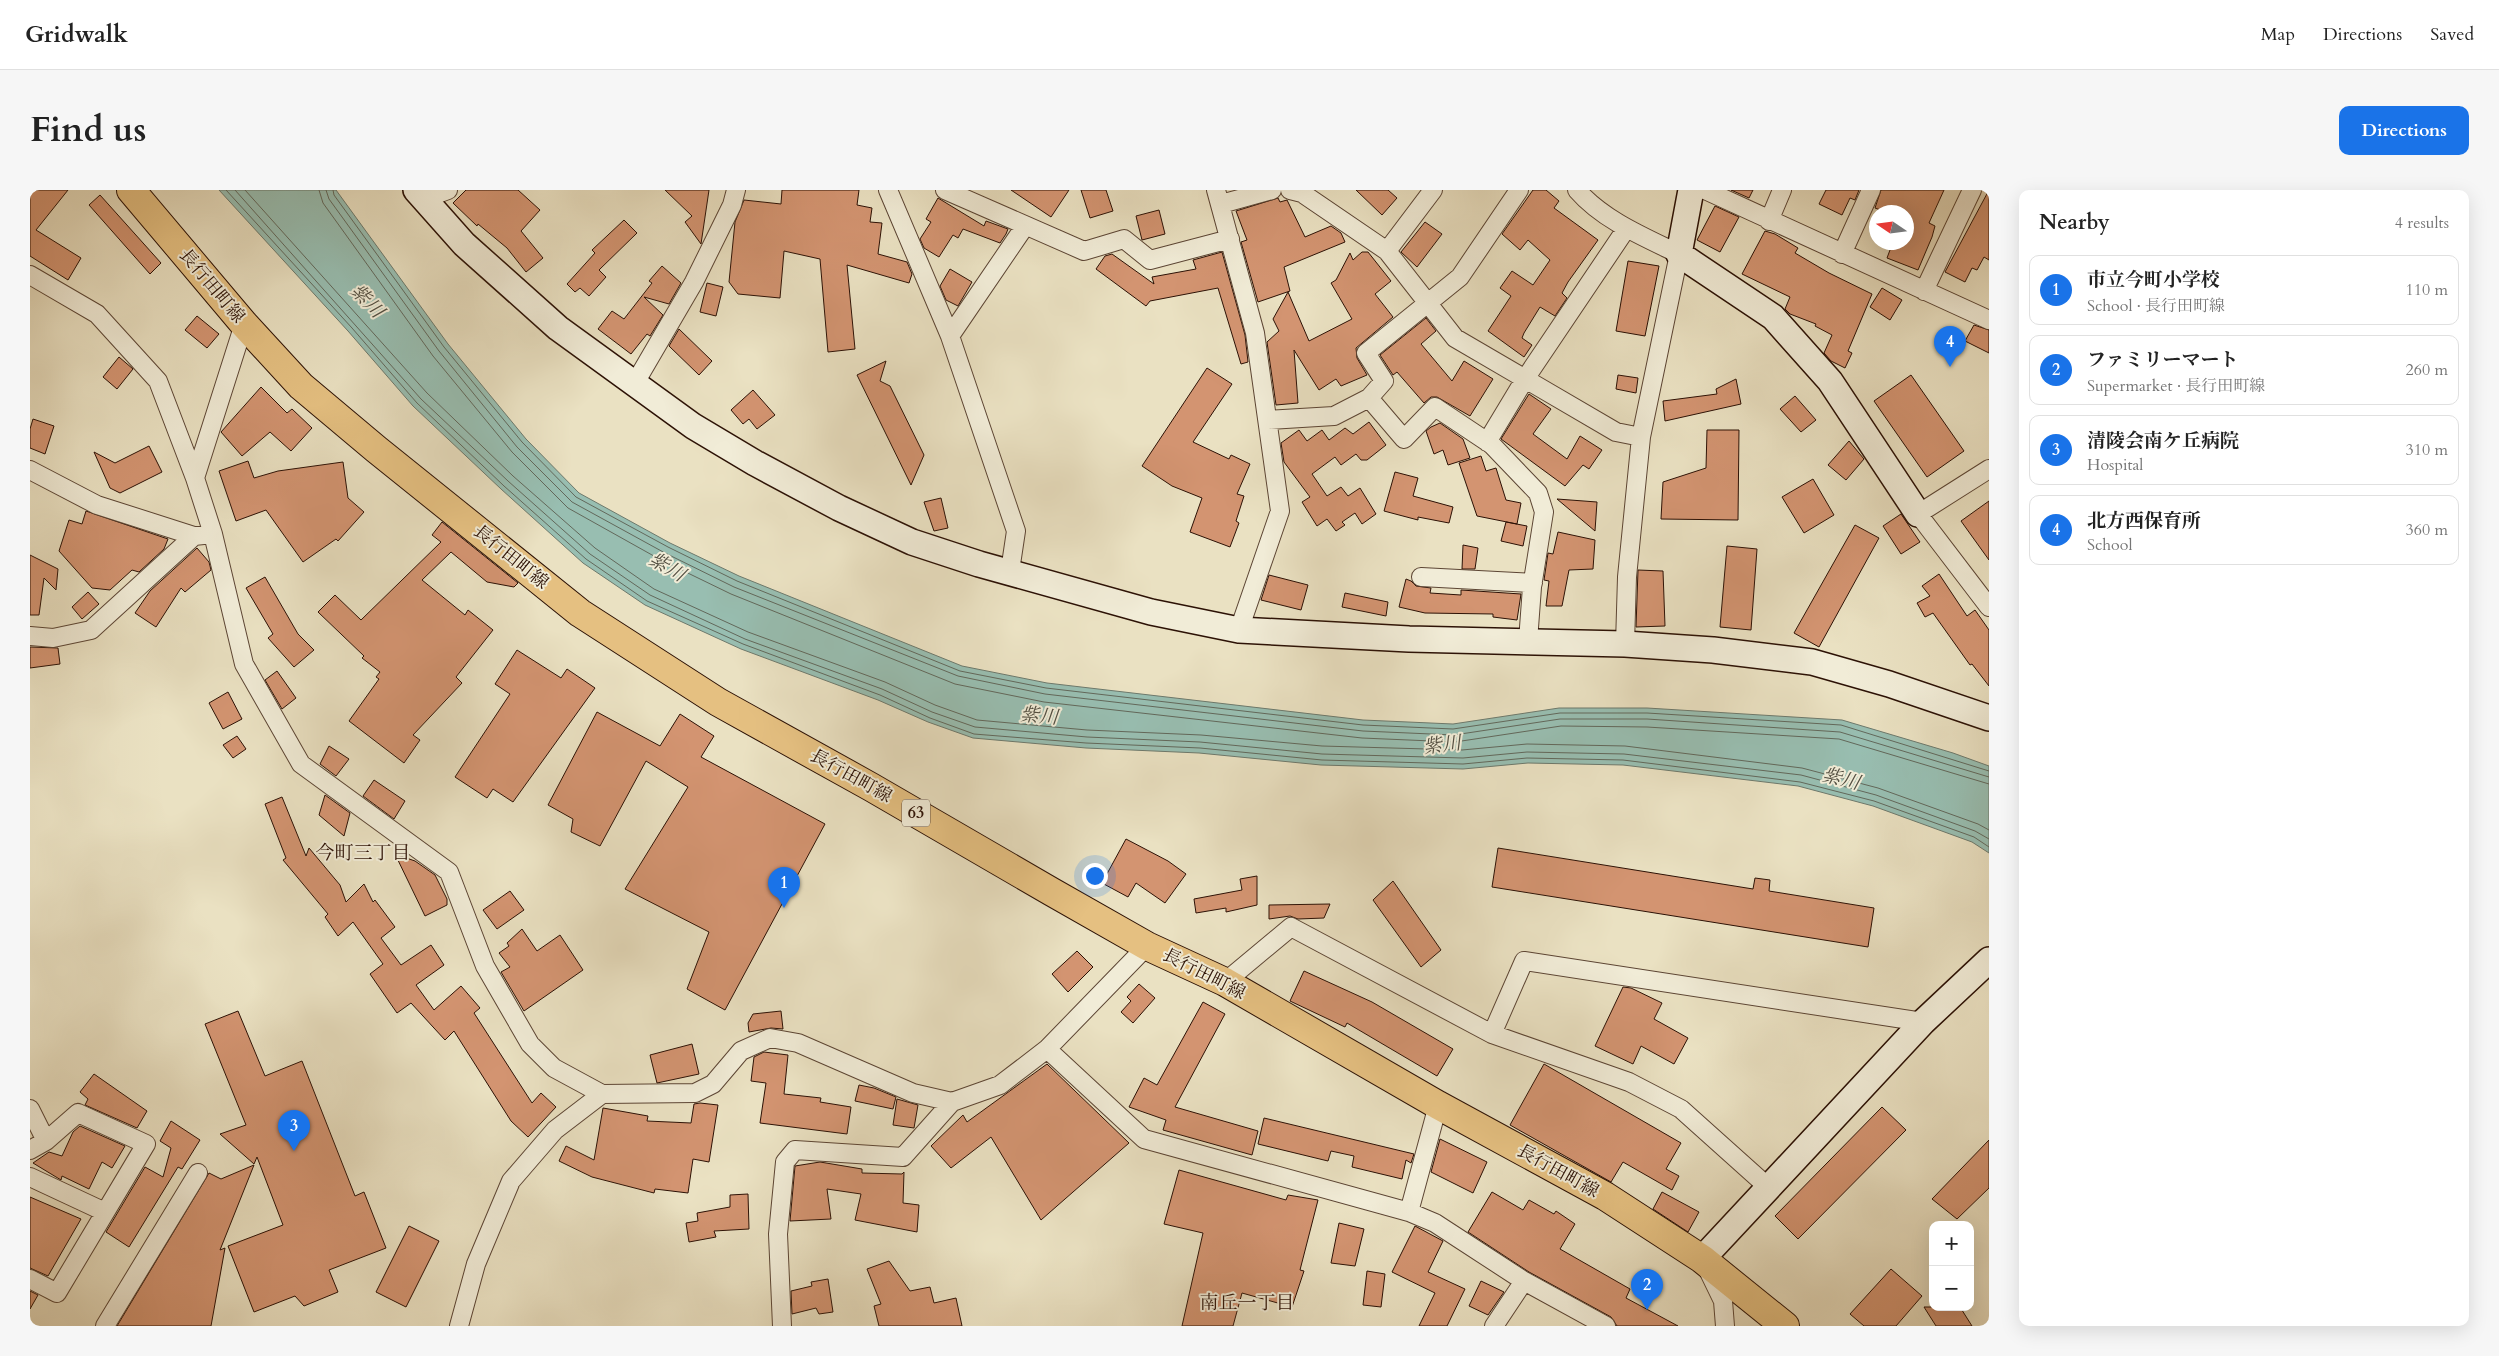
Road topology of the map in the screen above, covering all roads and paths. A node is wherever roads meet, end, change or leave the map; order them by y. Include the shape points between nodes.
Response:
1 (132, 190) edge
2 (448, 190) edge
3 (736, 190) edge
4 (888, 190) edge
5 (945, 190) edge
6 (1272, 190) edge
7 (1290, 190) edge
8 (1433, 190) edge
9 (1519, 190) edge
10 (1577, 190) edge
11 (1691, 190) edge
12 (1704, 190) edge
13 (1782, 190) edge
14 (1871, 190) edge
15 (1972, 190) edge
16 (420, 194) edge
17 (1218, 197) edge
18 (1769, 221) junction
19 (1025, 226) junction
20 (1626, 229) junction
21 (1230, 239) junction
22 (1387, 251) junction
23 (1679, 254) junction
24 (1842, 254) junction
25 (30, 275) edge
26 (1924, 290) junction
27 (1429, 303) junction
28 (1989, 320) edge
29 (244, 324) junction
30 (950, 336) junction
31 (1525, 379) junction
32 (635, 383) junction
33 (1369, 398) junction
34 (1268, 420) junction
35 (1641, 437) junction
36 (1487, 442) junction
37 (1989, 469) edge
38 (30, 470) edge
39 (195, 478) junction
40 (1918, 514) junction
41 (213, 534) junction
42 (194, 536) junction
43 (1010, 571) junction
44 (1421, 577) dead end
45 (1533, 583) junction
46 (1989, 607) edge
47 (1239, 630) junction
48 (30, 636) edge
49 (1528, 641) junction
50 (1625, 644) junction
51 (1989, 718) edge
52 (1147, 946) junction
53 (1989, 960) edge
54 (1225, 982) junction
55 (1923, 1022) junction
56 (1492, 1034) junction
57 (1047, 1049) junction
58 (602, 1094) junction
59 (952, 1102) junction
60 (1438, 1105) junction
61 (30, 1109) edge
62 (46, 1141) junction
63 (30, 1150) edge
64 (198, 1173) dead end
65 (30, 1177) edge
66 (1768, 1187) junction
67 (105, 1212) junction
68 (1410, 1212) junction
69 (1702, 1259) junction
70 (30, 1279) edge
71 (1524, 1282) junction
72 (105, 1326) edge
73 (459, 1326) edge
74 (782, 1326) edge
75 (1494, 1326) edge
76 (1606, 1326) edge
77 (1725, 1326) edge
78 (1785, 1326) edge

1 - 29 main road, 長行田町線 / 63
2 - 16 street
3 - 32 street via 732,205 694,282
4 - 30 street
5 - 19 street
6 - 17 street
7 - 22 street via 1302,193
8 - 22 street
9 - 27 street via 1460,277
10 - 20 street
11 - 23 street
12 - 18 street
13 - 18 street
14 - 24 street
15 - 26 street
16 - 32 street via 464,244 558,328
17 - 21 street
18 - 24 street
19 - 21 street via 1084,251 1124,239 1150,260
19 - 30 street
20 - 23 street
20 - 31 street
21 - 34 street via 1255,333
22 - 27 street
23 - 35 street
23 - 40 street via 1773,317 1830,381
24 - 26 street
25 - 39 street via 97,314 158,381
26 - 28 street
27 - 31 street via 1455,338
27 - 33 street via 1366,353 1384,381
29 - 39 street
29 - 52 main road, 長行田町線 / 63 via 301,386 580,613 718,702
30 - 43 street via 1016,531
31 - 35 street via 1616,432
31 - 36 street
32 - 43 street via 701,430 839,508 912,542
33 - 34 street via 1334,416
33 - 36 street via 1404,439 1434,407
34 - 47 street via 1280,511
35 - 50 street via 1627,577
36 - 45 street via 1538,493 1544,512
37 - 40 street
38 - 42 street via 97,504
39 - 41 street
40 - 46 street
41 - 42 street
41 - 58 street via 244,664 301,764 449,872 484,966 530,1044 554,1068
42 - 48 street via 91,630 53,638
43 - 47 street via 1150,612
44 - 45 street
45 - 49 street
47 - 49 street via 1409,639
49 - 50 street
50 - 51 street via 1812,662
52 - 54 main road, 長行田町線 / 63
52 - 57 street
53 - 55 street
54 - 56 street via 1291,927
54 - 60 main road, 長行田町線 / 63
55 - 56 street via 1524,961
55 - 66 street
56 - 66 street via 1629,1082 1681,1109
57 - 59 street via 1000,1085
57 - 68 street via 1144,1139
58 - 59 street via 695,1093 713,1084 741,1050 770,1038 798,1043 914,1094
58 - 73 street via 555,1130 511,1181 476,1264
59 - 74 street via 903,1157 795,1150 785,1162 778,1234
60 - 68 street
60 - 69 main road, 長行田町線 / 63 via 1604,1196
61 - 62 street
62 - 63 street
62 - 67 street via 78,1113 146,1144
64 - 72 street
65 - 67 street
66 - 69 street
67 - 70 street via 57,1293
68 - 71 street via 1435,1222
69 - 77 street via 1723,1301
69 - 78 main road, 長行田町線 / 63
71 - 75 street
71 - 76 street

